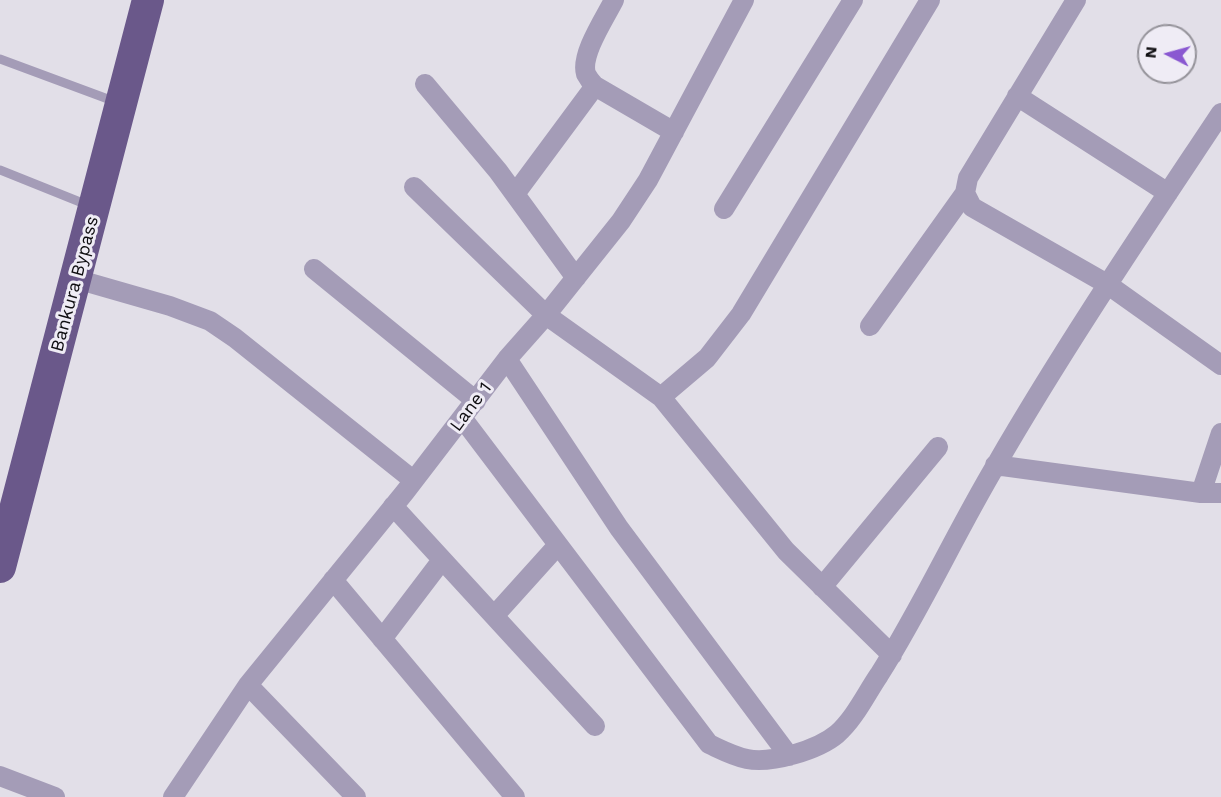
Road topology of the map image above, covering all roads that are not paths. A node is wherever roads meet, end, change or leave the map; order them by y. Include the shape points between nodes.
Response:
1 (148, 0) edge
2 (614, 0) edge
3 (744, 0) edge
4 (853, 0) edge
5 (930, 0) edge
6 (1076, 0) edge
7 (0, 58) edge
8 (426, 84) dead end
9 (595, 86) junction
10 (1017, 96) junction
11 (122, 104) junction
12 (1221, 113) edge
13 (674, 132) junction
14 (0, 170) edge
15 (414, 187) dead end
16 (965, 193) junction
17 (1168, 193) junction
18 (515, 194) junction
19 (95, 207) junction
20 (724, 209) dead end
21 (314, 268) dead end
22 (576, 278) junction
23 (76, 279) junction
24 (1107, 284) junction
25 (546, 315) junction
26 (870, 326) dead end
27 (507, 358) junction
28 (1221, 365) edge
29 (661, 397) junction
30 (476, 401) junction
31 (463, 419) junction
32 (1221, 433) edge
33 (938, 447) dead end
34 (995, 465) junction
35 (413, 480) junction
36 (1201, 493) junction
37 (1221, 493) edge
38 (393, 506) junction
39 (558, 545) junction
40 (442, 560) junction
41 (0, 567) edge
42 (333, 580) junction
43 (822, 587) junction
44 (494, 616) junction
45 (382, 639) junction
46 (892, 655) junction
47 (248, 685) junction
48 (595, 726) dead end
49 (789, 756) junction
50 (0, 776) edge
51 (55, 797) edge
52 (173, 797) edge
53 (356, 797) edge
54 (515, 797) edge

1 - 11 highway, Bankura Bypass
2 - 9 street via 586,61 586,75
3 - 13 street, Lane 1
4 - 20 street
5 - 29 street via 741,314 707,358
6 - 10 street
7 - 11 lane
8 - 18 street
9 - 13 street
9 - 18 street
10 - 16 street via 968,178
10 - 17 street
11 - 19 highway, Bankura Bypass
12 - 17 street
13 - 22 street, Lane 1 via 621,221
14 - 19 lane
15 - 25 street
16 - 24 street via 972,207
16 - 26 street
17 - 24 street
18 - 22 street
19 - 23 highway, Bankura Bypass
21 - 30 street
22 - 25 street, Lane 1
23 - 35 street via 210,321
23 - 41 highway, Bankura Bypass
24 - 28 street
24 - 34 street
25 - 27 street, Lane 1
25 - 29 street
27 - 30 street, Lane 1
27 - 49 street via 619,528
29 - 43 street via 786,551
30 - 31 street, Lane 1
31 - 35 street, Lane 1
31 - 39 street
32 - 36 street
33 - 43 street
34 - 36 street
34 - 46 street
35 - 38 street, Lane 1
36 - 37 street
38 - 40 street
38 - 42 street, Lane 1
39 - 44 street
39 - 49 street via 709,744 749,760
40 - 44 street
40 - 45 street
42 - 45 street
42 - 47 street, Lane 1
43 - 46 street
44 - 48 street
45 - 54 street
46 - 49 street via 837,734 816,747
47 - 52 street, Lane 1
47 - 53 street
50 - 51 street

